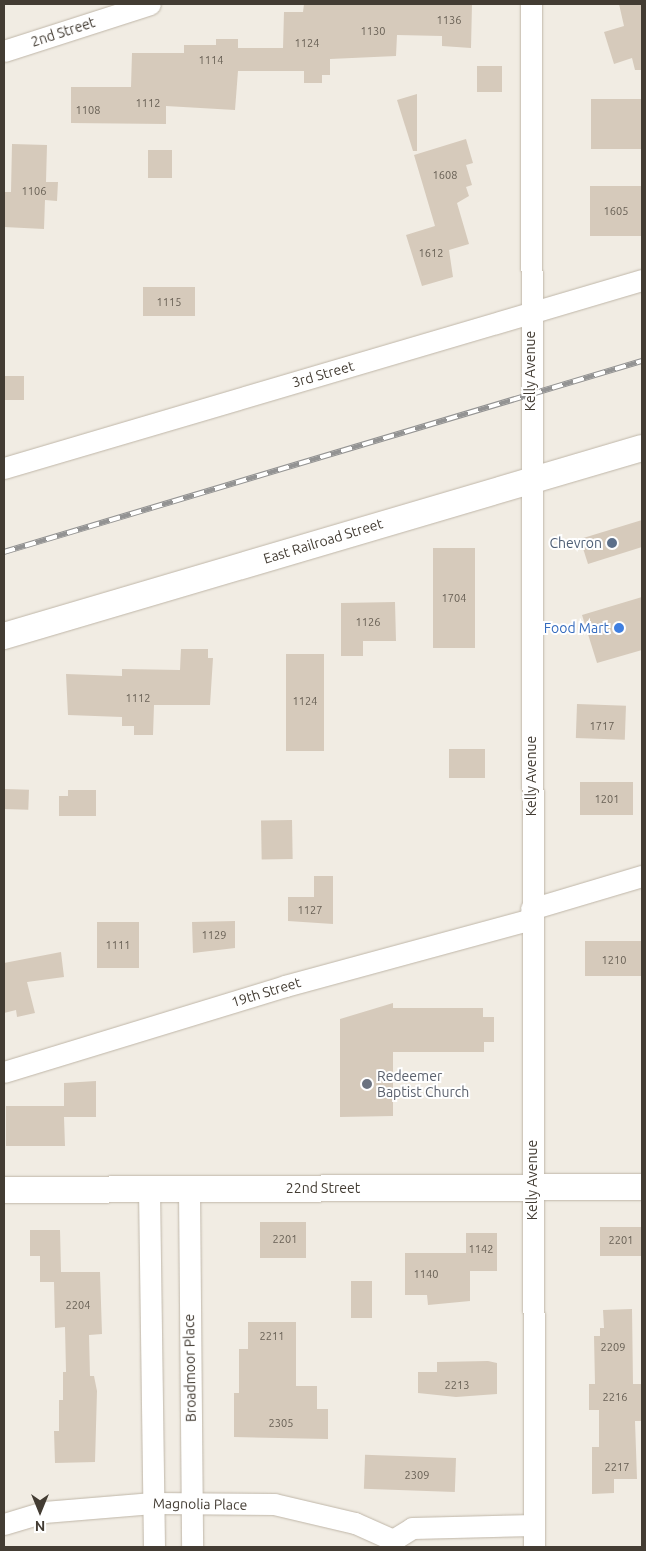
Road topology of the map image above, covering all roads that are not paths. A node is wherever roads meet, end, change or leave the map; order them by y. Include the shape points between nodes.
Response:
1 (150, 4) edge
2 (531, 4) edge
3 (4, 51) edge
4 (642, 280) edge
5 (530, 313) junction
6 (642, 448) edge
7 (4, 468) edge
8 (531, 479) junction
9 (4, 636) edge
10 (642, 876) edge
11 (531, 914) junction
12 (4, 1072) edge
13 (642, 1187) edge
14 (532, 1188) junction
15 (149, 1189) junction
16 (188, 1189) junction
17 (4, 1190) edge
18 (153, 1503) junction
19 (191, 1503) junction
20 (4, 1524) edge
21 (534, 1525) junction
22 (397, 1544) edge
23 (154, 1547) edge
24 (192, 1547) edge
25 (534, 1547) edge

1 - 3 street, 2nd Street
2 - 5 street, Kelly Avenue
4 - 5 street, 3rd Street
5 - 7 street, 3rd Street
5 - 8 street, Kelly Avenue
6 - 8 street, East Railroad Street
8 - 9 street, East Railroad Street
8 - 11 street, Kelly Avenue
10 - 11 street, 19th Street
11 - 12 street, 19th Street
11 - 14 street, Kelly Avenue
13 - 14 street, 22nd Street
14 - 16 street, 22nd Street
14 - 21 street, Kelly Avenue
15 - 16 street, 22nd Street
15 - 17 street, 22nd Street
15 - 18 street
16 - 19 street, Broadmoor Place
18 - 19 street, Magnolia Place
18 - 20 street, Magnolia Place via 44,1512
18 - 23 street
19 - 22 street, Magnolia Place via 274,1504 354,1523
19 - 24 street, Broadmoor Place
21 - 22 street, Magnolia Place via 412,1528
21 - 25 street, Kelly Avenue

